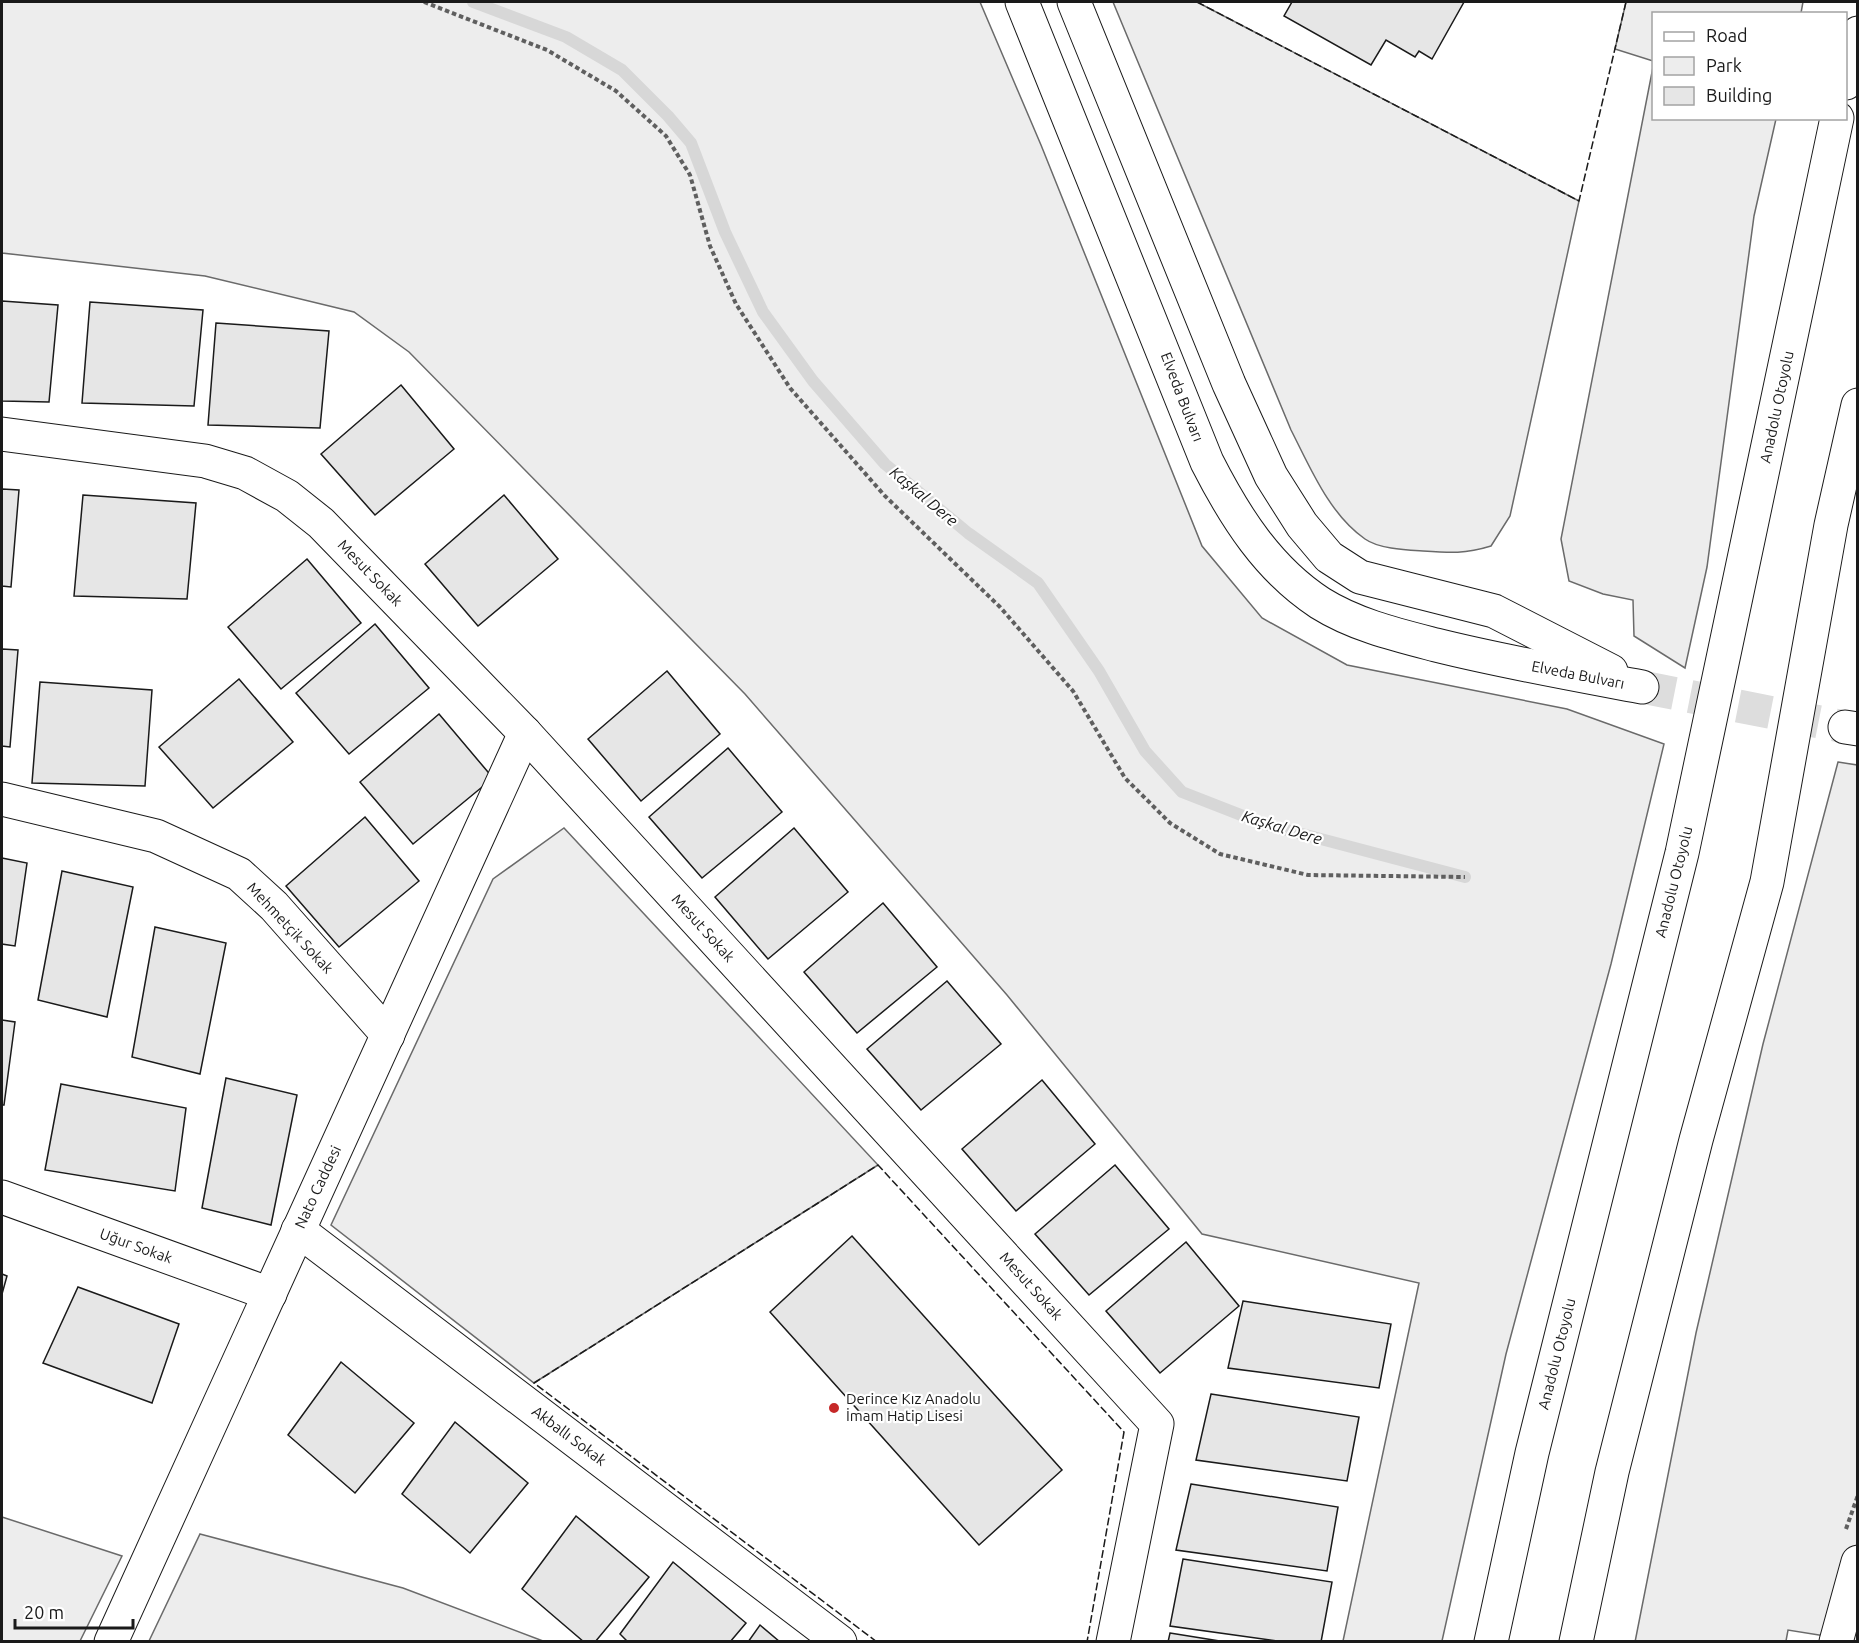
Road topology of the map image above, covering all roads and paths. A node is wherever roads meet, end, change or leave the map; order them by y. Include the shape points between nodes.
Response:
1 (424, 2) edge
2 (1022, 2) edge
3 (1074, 2) edge
4 (1857, 33) edge
5 (1847, 75) edge
6 (1837, 120) edge
7 (1857, 405) edge
8 (2, 434) edge
9 (525, 733) junction
10 (2, 799) edge
11 (1465, 878) dead end
12 (388, 1035) junction
13 (2, 1197) edge
14 (298, 1230) junction
15 (270, 1294) junction
16 (1857, 1562) edge
17 (111, 1641) edge
18 (840, 1641) edge
19 (1113, 1641) edge
20 (1491, 1641) edge
21 (1576, 1641) edge
22 (1836, 1641) edge

1 - 11 path via 547,50 616,91 666,136 690,176 710,246 736,304 790,388 885,496 1015,624 1073,691 1125,778 1170,823 1220,854 1308,875
2 - 3 main road, Elveda Bulvarı via 1207,462 1229,506 1261,550 1321,603 1356,621 1484,657 1642,687 1494,611 1360,577 1329,557 1302,525 1271,476 1229,384
4 - 5 main road
6 - 20 main road, Anadolu Otoyolu via 1682,853 1532,1453
7 - 21 main road via 1831,525 1767,882 1696,1140 1621,1438
8 - 9 main road, Mesut Sokak via 205,461 245,473 287,496 321,523
9 - 12 main road, Nato Caddesi
9 - 19 main road, Mesut Sokak via 1157,1424
10 - 12 main road, Mehmetçik Sokak via 156,836 239,874 274,906
12 - 14 main road, Nato Caddesi
13 - 15 main road, Uğur Sokak
14 - 15 main road, Nato Caddesi
14 - 18 main road, Akballı Sokak
15 - 17 main road, Nato Caddesi
16 - 22 main road

